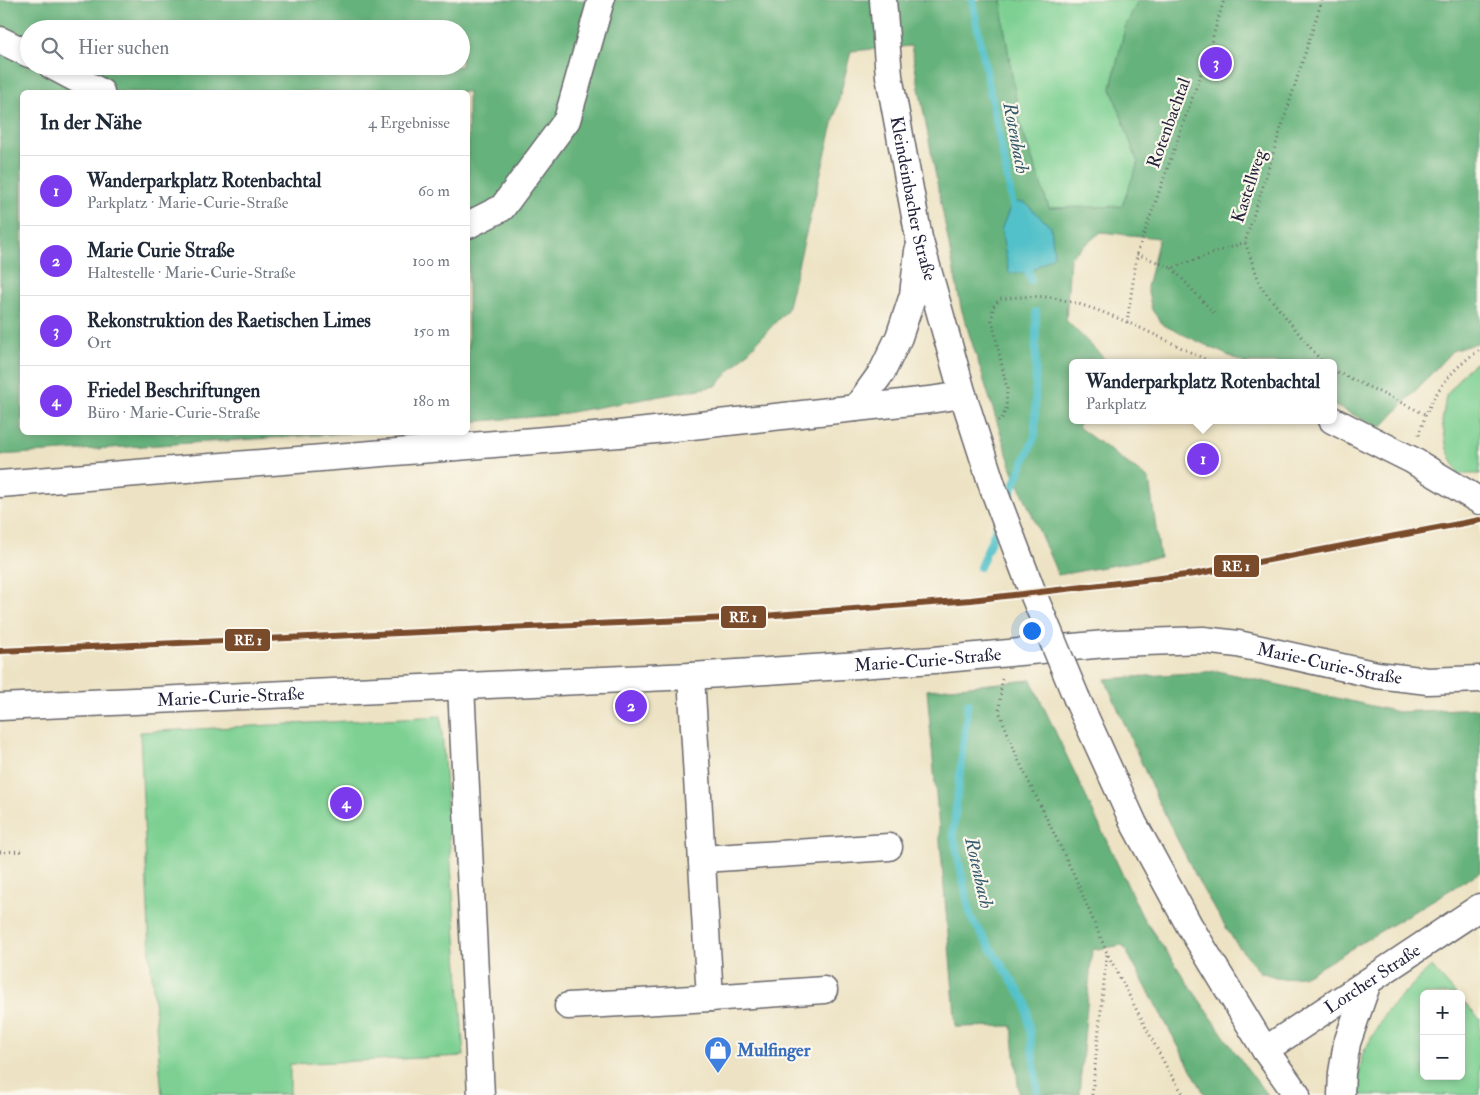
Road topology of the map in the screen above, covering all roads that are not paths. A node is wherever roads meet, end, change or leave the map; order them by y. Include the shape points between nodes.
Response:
1 (601, 0) edge
2 (883, 0) edge
3 (0, 40) edge
4 (20, 50) edge
5 (69, 75) edge
6 (97, 90) edge
7 (470, 224) edge
8 (920, 238) junction
9 (963, 395) junction
10 (856, 408) junction
11 (1337, 422) edge
12 (0, 484) edge
13 (1480, 501) edge
14 (691, 676) junction
15 (1480, 679) edge
16 (461, 686) junction
17 (0, 707) edge
18 (889, 847) dead end
19 (702, 859) junction
20 (1480, 907) edge
21 (1368, 982) junction
22 (824, 990) dead end
23 (710, 998) junction
24 (568, 1006) dead end
25 (1265, 1050) junction
26 (480, 1095) edge
27 (1298, 1095) edge
28 (1341, 1095) edge

1 - 7 street via 567,120 502,208
2 - 8 street, Kleindeinbacher Straße via 889,76
3 - 4 street
5 - 6 street
8 - 9 street, Kleindeinbacher Straße
8 - 10 street via 913,295 899,337 882,372
9 - 10 street
9 - 25 street, Kleindeinbacher Straße, bridge via 1034,596 1134,824 1189,926
10 - 12 street via 599,436
11 - 13 street via 1412,460
14 - 15 street, Marie-Curie-Straße via 934,660 1116,643 1202,640 1238,644 1377,675 1428,681
14 - 16 street, Marie-Curie-Straße
14 - 19 street
16 - 17 street, Marie-Curie-Straße
16 - 26 street
18 - 19 street
19 - 23 street
20 - 21 street, Lorcher Straße
21 - 25 street, Lorcher Straße
21 - 28 street via 1347,1043
22 - 23 street
23 - 24 street
25 - 27 street, Kleindeinbacher Straße

